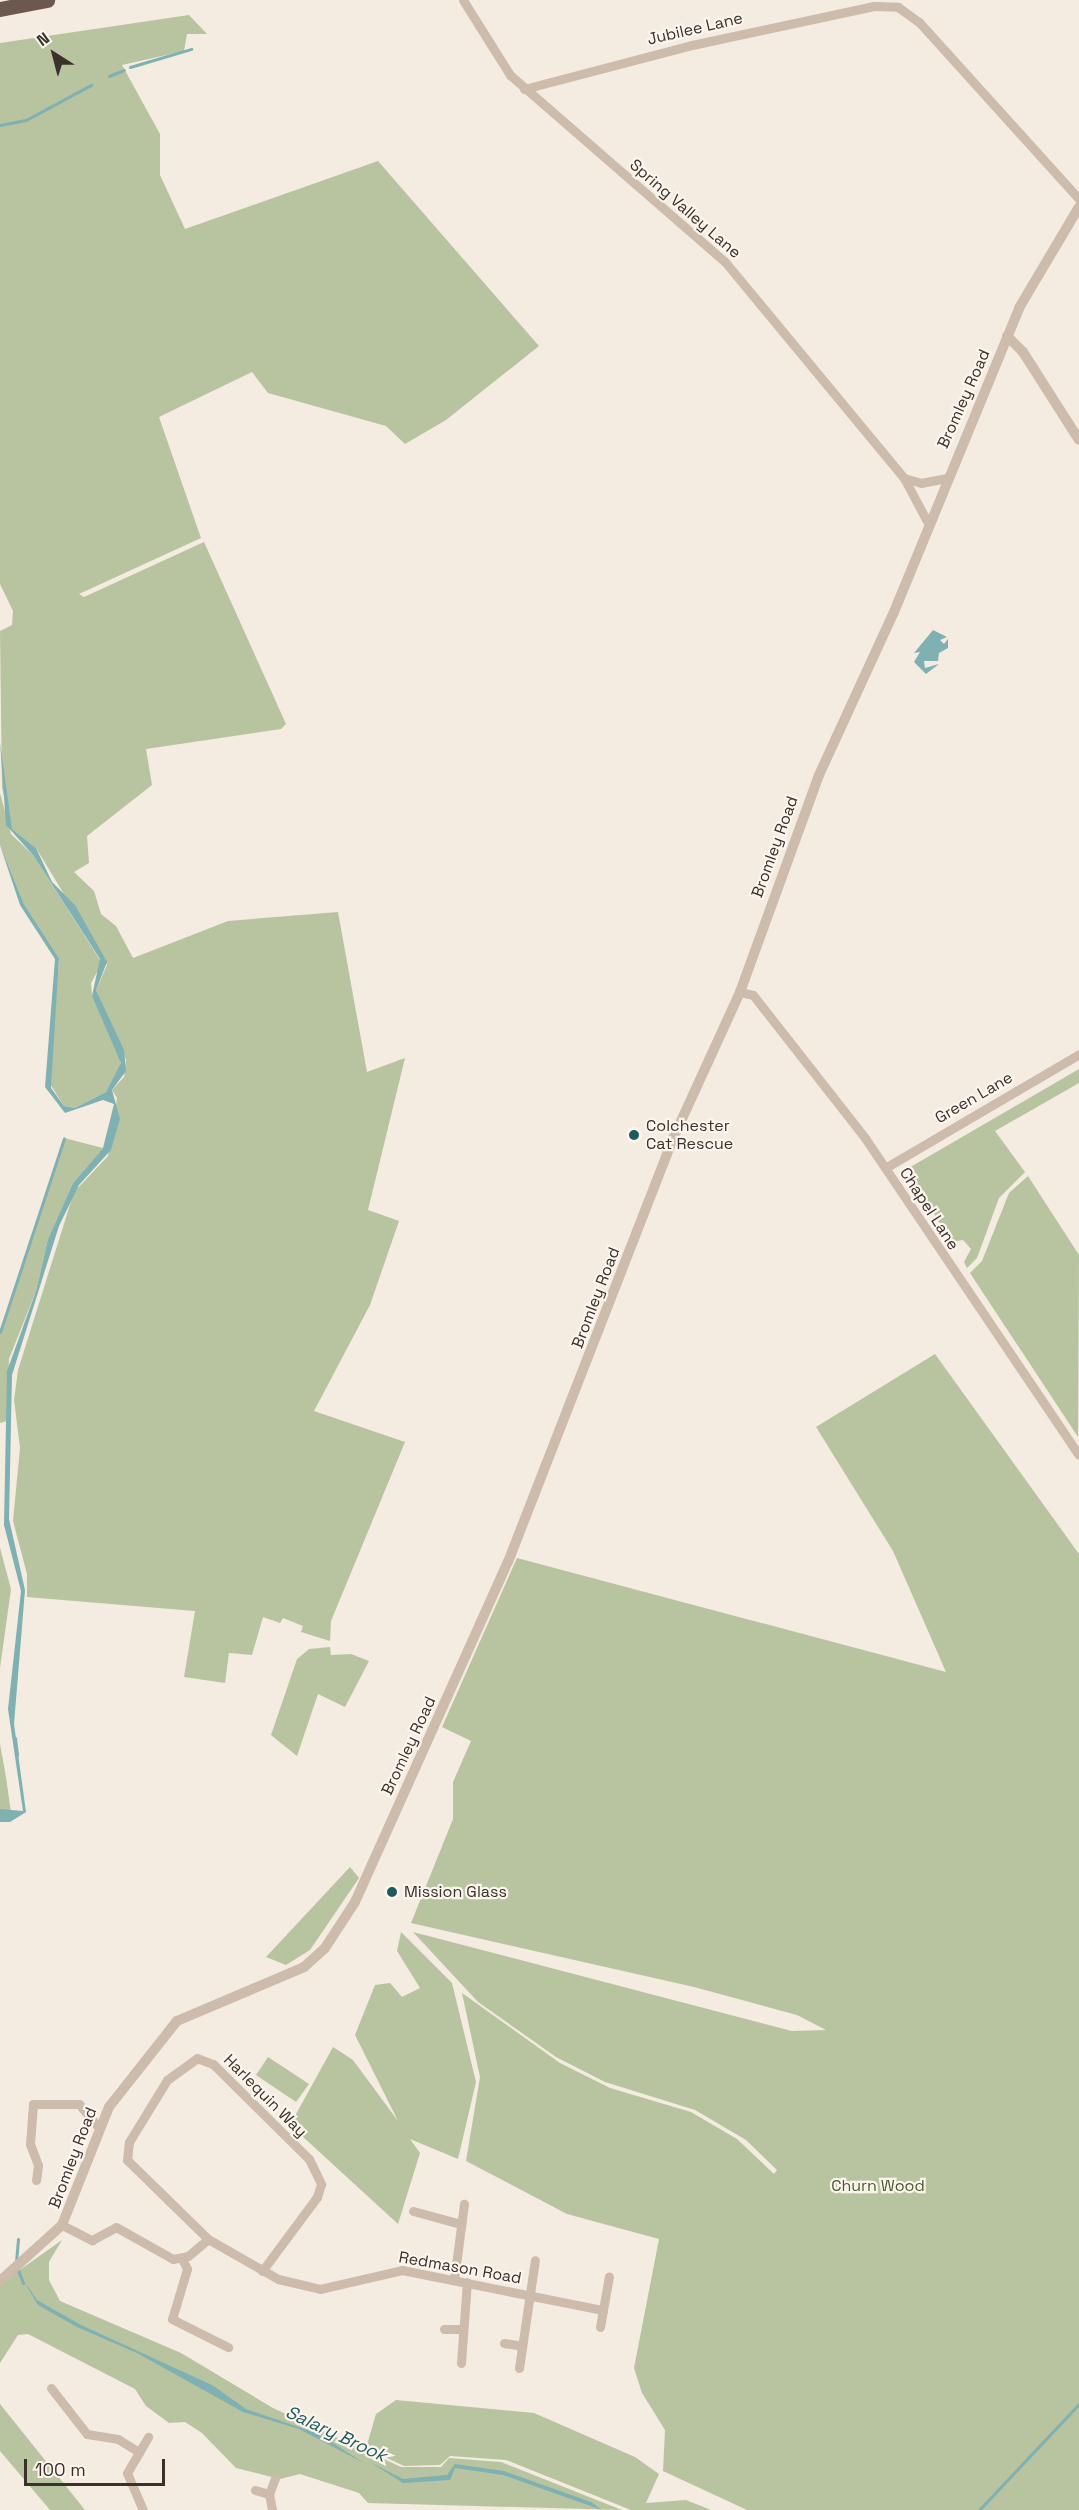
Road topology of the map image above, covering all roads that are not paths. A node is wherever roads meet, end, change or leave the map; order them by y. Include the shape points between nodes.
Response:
1 (47, 0) edge
2 (463, 0) edge
3 (0, 9) edge
4 (524, 89) junction
5 (1079, 199) edge
6 (1079, 207) edge
7 (1007, 336) junction
8 (1079, 440) edge
9 (904, 478) junction
10 (946, 478) junction
11 (928, 523) junction
12 (740, 992) junction
13 (1079, 1054) edge
14 (885, 1168) junction
15 (1079, 1455) edge
16 (99, 2128) junction
17 (36, 2180) dead end
18 (464, 2204) dead end
19 (413, 2211) dead end
20 (461, 2224) junction
21 (62, 2225) junction
22 (208, 2239) junction
23 (182, 2259) junction
24 (535, 2260) dead end
25 (262, 2271) junction
26 (609, 2277) dead end
27 (454, 2280) junction
28 (0, 2281) edge
29 (467, 2282) junction
30 (530, 2295) junction
31 (603, 2310) junction
32 (600, 2327) dead end
33 (444, 2329) dead end
34 (462, 2329) junction
35 (504, 2343) dead end
36 (522, 2346) junction
37 (228, 2347) dead end
38 (461, 2363) dead end
39 (519, 2368) dead end
40 (51, 2388) dead end
41 (148, 2437) dead end
42 (139, 2452) junction
43 (275, 2478) dead end
44 (255, 2490) dead end
45 (269, 2494) junction
46 (143, 2510) edge
47 (272, 2510) edge

1 - 3 highway
2 - 4 street, Spring Valley Lane
4 - 5 street, Jubilee Lane via 702,43 874,6 898,7 919,22
4 - 9 street, Spring Valley Lane via 726,263
6 - 7 street, Bromley Road via 1036,275
7 - 8 street via 1023,352
7 - 10 street, Bromley Road
9 - 10 street via 921,483
9 - 11 street, Spring Valley Lane
10 - 11 street, Bromley Road
11 - 12 street, Bromley Road via 800,821
12 - 14 street, Chapel Lane via 753,995
12 - 16 street, Bromley Road via 676,1132 508,1562 355,1902 325,1948 304,1967 177,2021 122,2087
13 - 14 street, Green Lane
14 - 15 street, Chapel Lane
16 - 17 street via 79,2104 33,2104 30,2144 38,2165
16 - 21 street, Bromley Road
18 - 20 street
19 - 20 street
20 - 27 street
21 - 23 street via 92,2240 116,2227 165,2256
21 - 28 street, Bromley Road
22 - 23 street
22 - 25 street, Redmason Road
22 - 25 street, Harlequin Way via 128,2160 129,2142 167,2080 197,2058 213,2064 309,2159 321,2184 317,2197
23 - 37 street via 187,2269 172,2319
24 - 30 street
25 - 27 street, Redmason Road via 320,2289 382,2272
26 - 31 street
27 - 29 street, Redmason Road
29 - 30 street, Redmason Road
29 - 34 street
30 - 31 street, Redmason Road
30 - 36 street
31 - 32 street
33 - 34 street
34 - 38 street
35 - 36 street
36 - 39 street
40 - 42 street via 87,2434 118,2439
41 - 42 street
42 - 46 street via 127,2472
43 - 45 street
44 - 45 street
45 - 47 street

